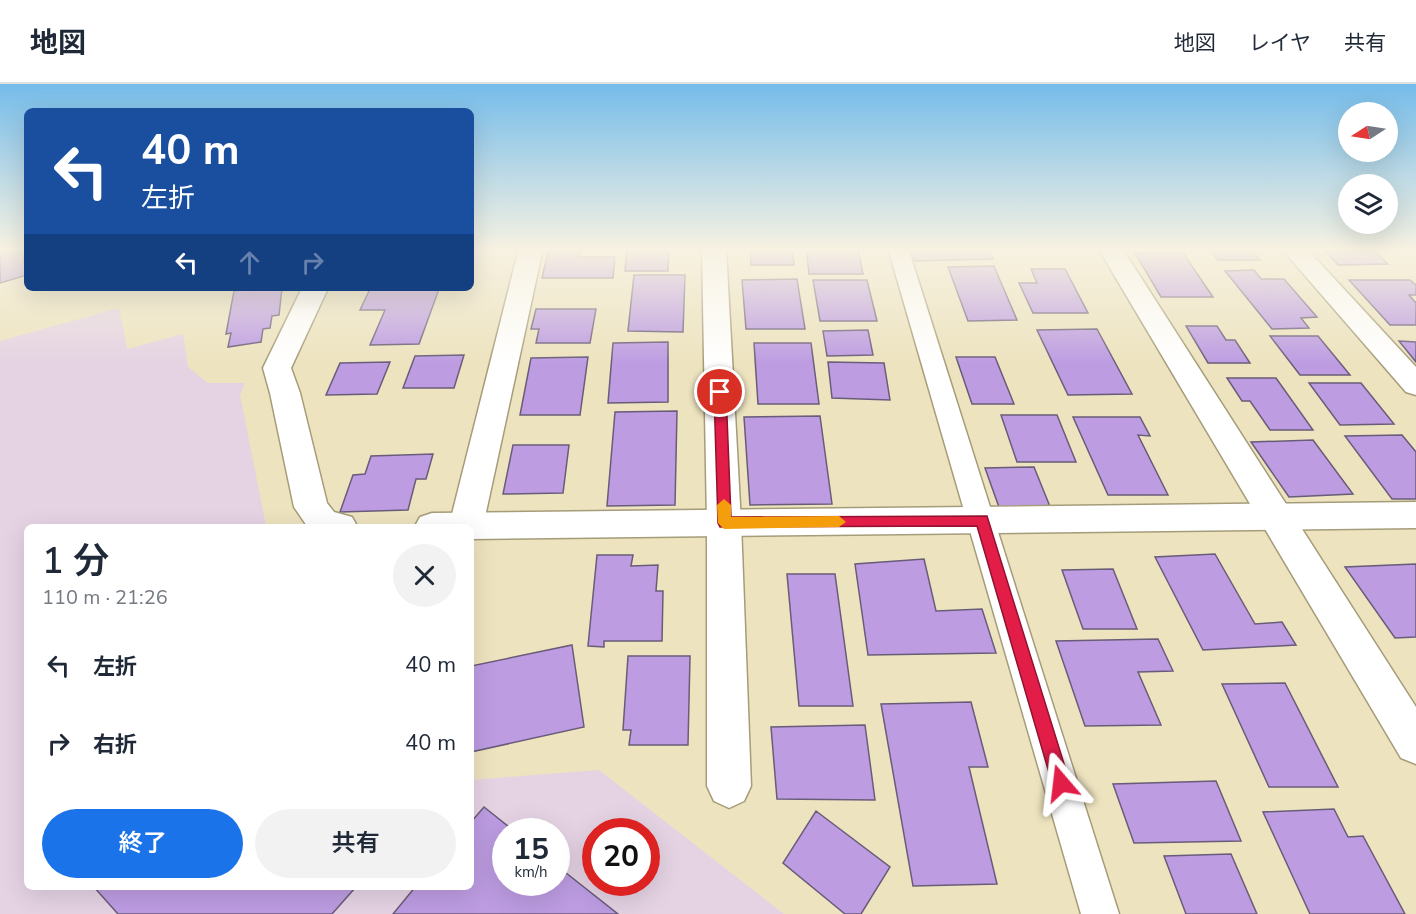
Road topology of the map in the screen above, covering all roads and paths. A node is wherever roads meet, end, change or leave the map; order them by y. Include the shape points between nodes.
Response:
1 (522, 287) edge
2 (715, 287) edge
3 (910, 287) edge
4 (1134, 287) edge
5 (1328, 287) edge
6 (314, 291) edge
7 (1416, 385) edge
8 (1416, 515) edge
9 (1275, 516) junction
10 (982, 520) junction
11 (724, 523) junction
12 (324, 524) edge
13 (465, 524) edge
14 (474, 526) edge
15 (1416, 744) edge
16 (729, 786) dead end
17 (1100, 914) edge

1 - 13 street
2 - 11 street
3 - 10 lane
4 - 9 street
5 - 7 street
6 - 12 street via 277,368 310,507
8 - 9 street
9 - 10 street
9 - 15 street
10 - 11 street
10 - 17 lane
11 - 14 street
11 - 16 street

